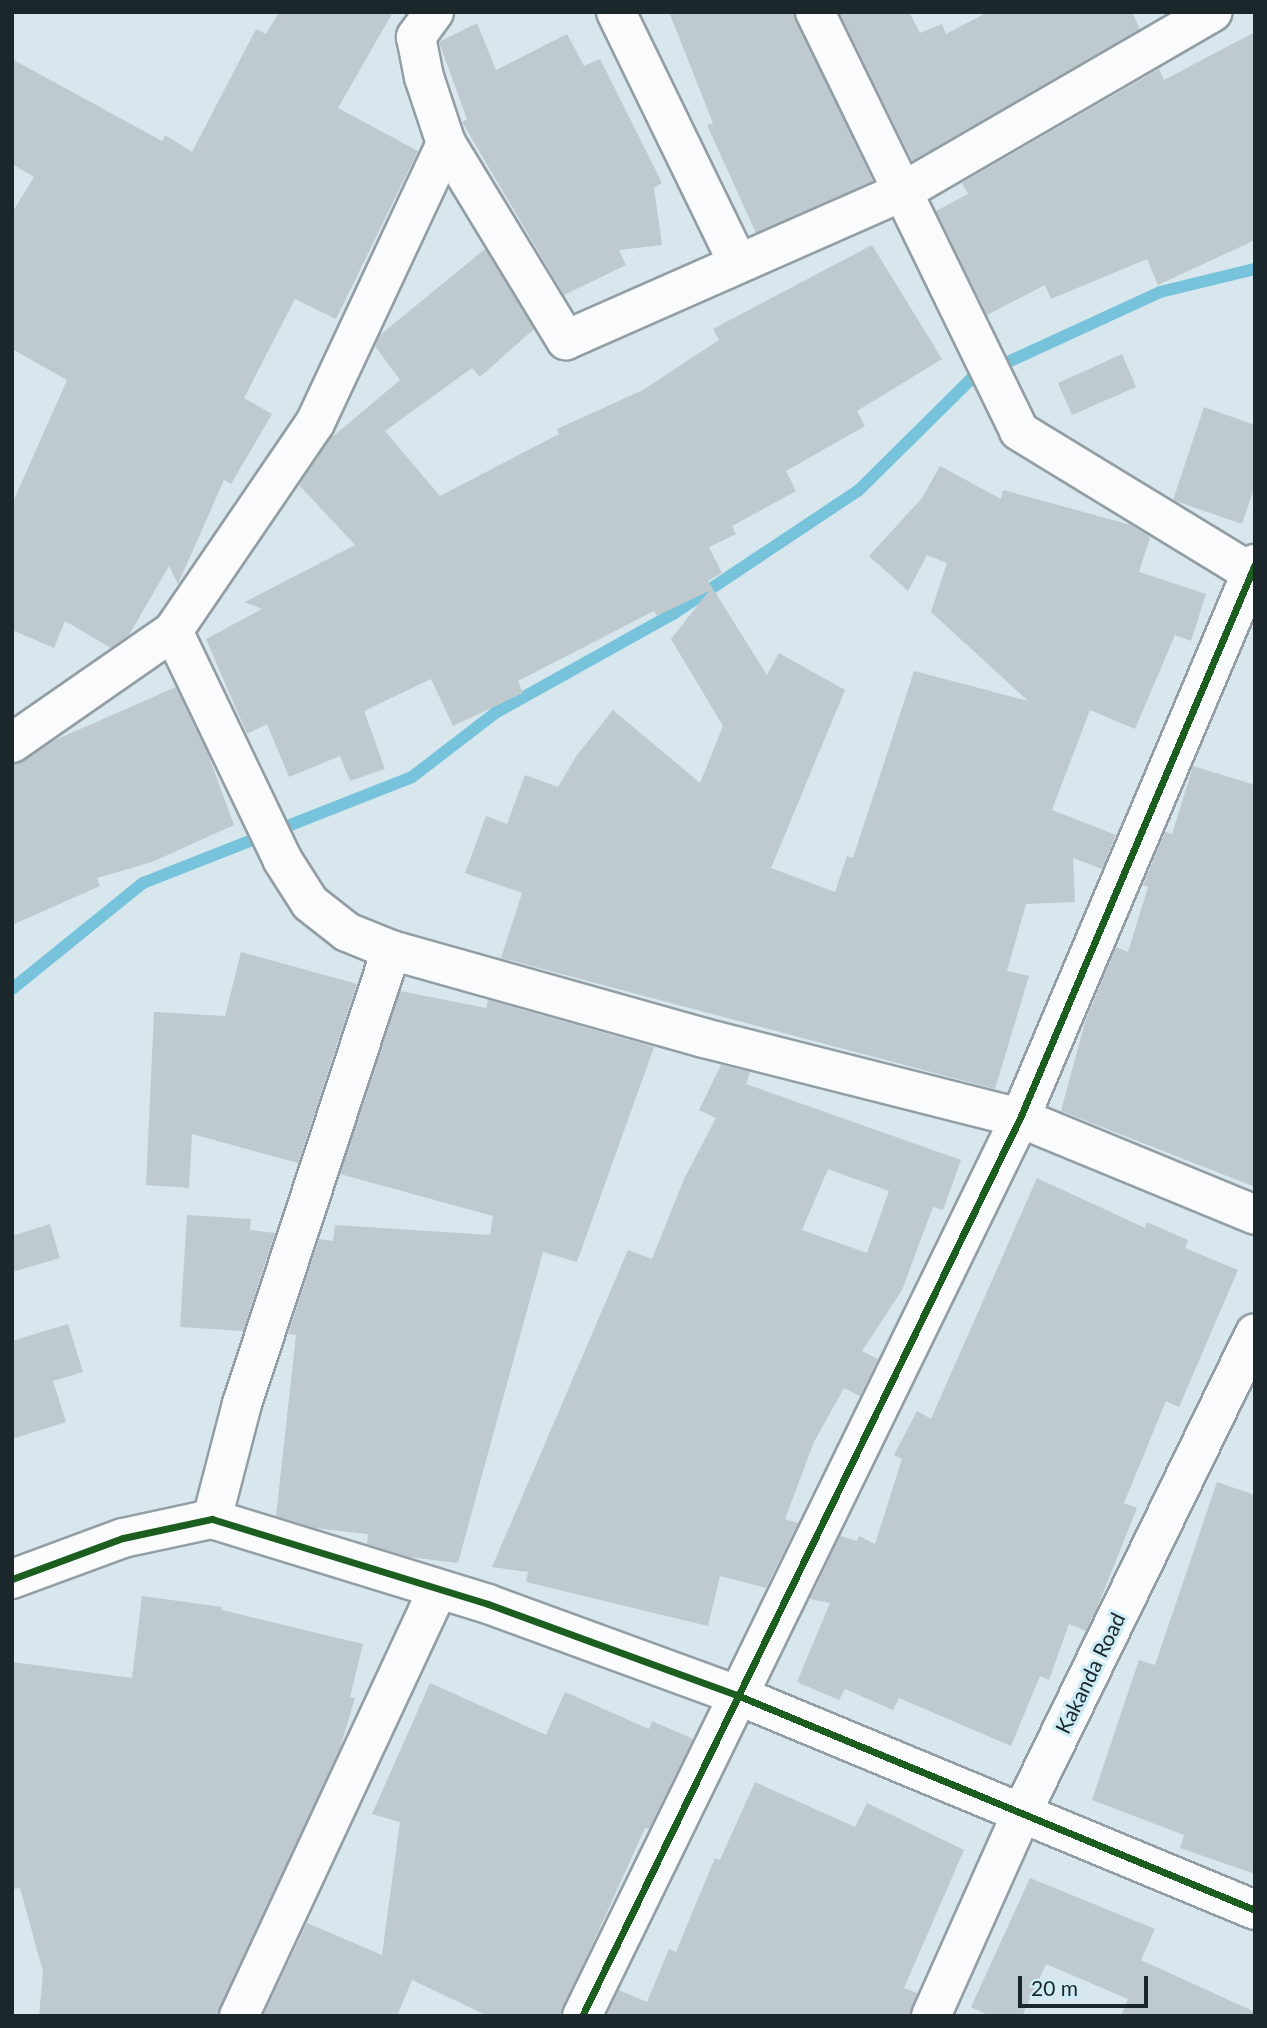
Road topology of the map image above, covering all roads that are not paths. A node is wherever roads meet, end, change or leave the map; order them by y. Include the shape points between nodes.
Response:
1 (434, 12) edge
2 (616, 12) edge
3 (815, 12) edge
4 (1213, 12) edge
5 (446, 143) junction
6 (902, 192) junction
7 (738, 263) junction
8 (1252, 568) edge
9 (173, 632) junction
10 (12, 743) edge
11 (391, 950) junction
12 (1020, 1118) junction
13 (1255, 1215) edge
14 (1255, 1334) edge
15 (212, 1520) junction
16 (12, 1579) edge
17 (437, 1591) junction
18 (737, 1695) junction
19 (1023, 1810) junction
20 (1255, 1910) edge
21 (239, 2016) edge
22 (582, 2016) edge
23 (931, 2016) edge

1 - 5 street via 416,37
2 - 7 street
3 - 6 street
4 - 6 street
5 - 7 street via 566,340
5 - 9 street via 315,423
6 - 7 street
6 - 8 street via 1019,431
8 - 12 street
9 - 10 street
9 - 11 street via 282,859 310,903 346,932
11 - 12 street via 704,1038
11 - 15 street via 242,1404
12 - 13 street
12 - 18 street
14 - 19 street, Kakanda Road
15 - 16 street via 123,1538
15 - 17 street
17 - 18 street via 488,1604
17 - 21 street
18 - 19 street
18 - 22 street
19 - 20 street
19 - 23 street, Kakanda Road

